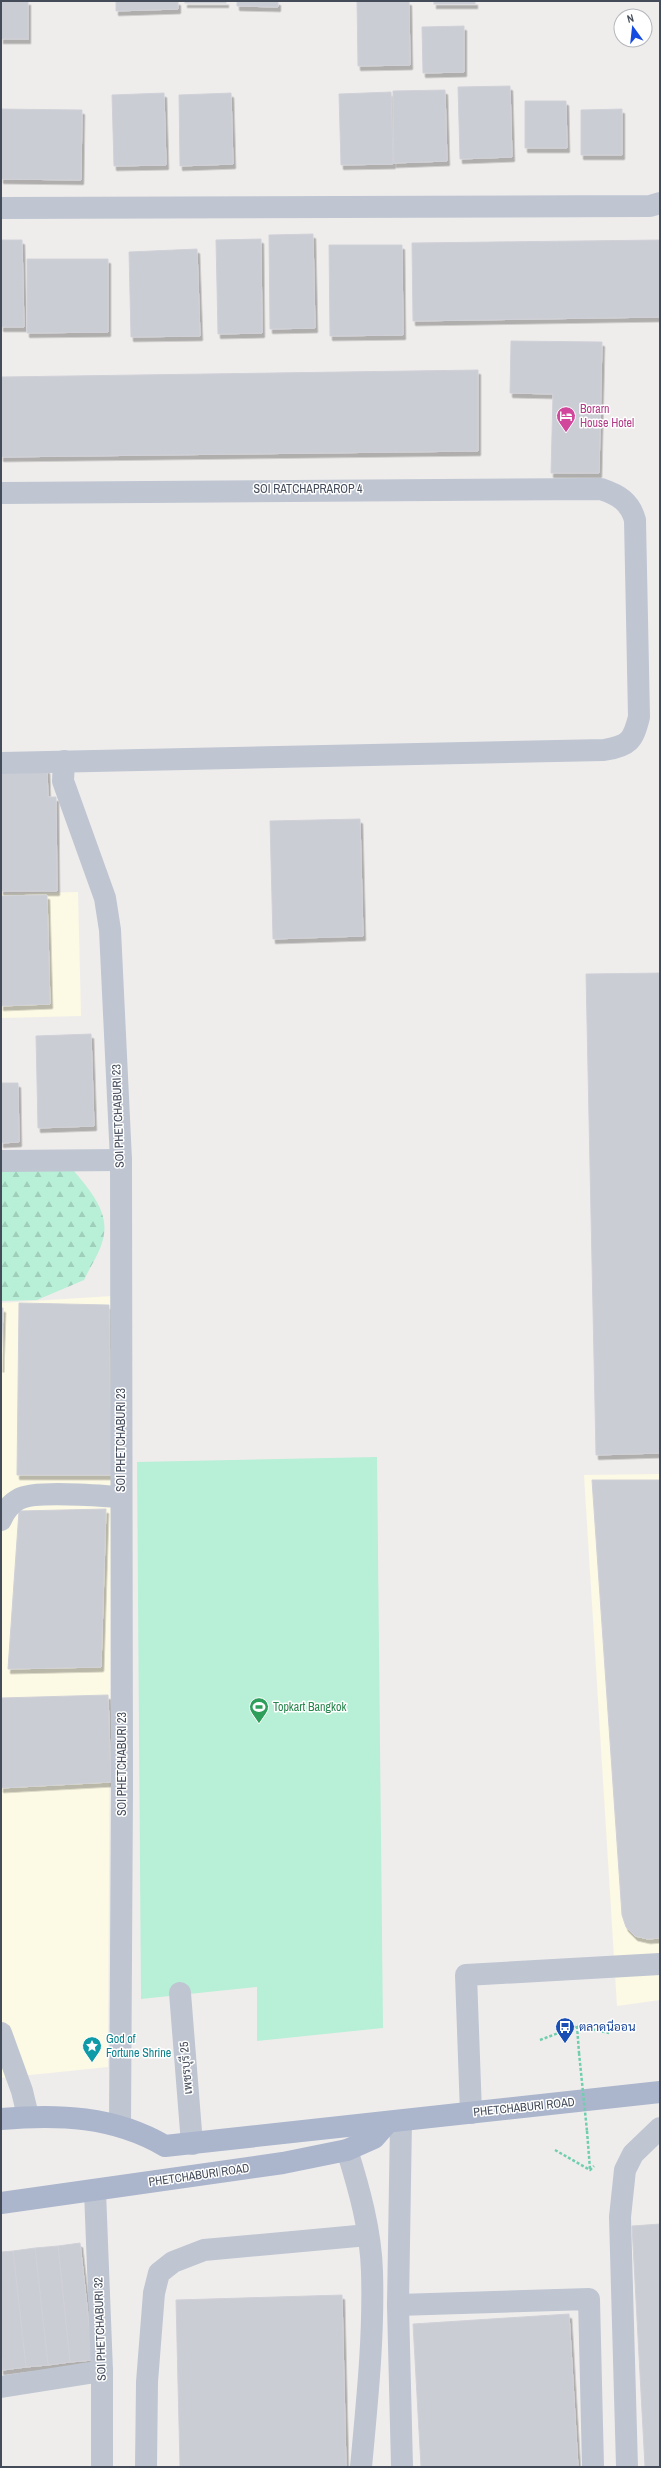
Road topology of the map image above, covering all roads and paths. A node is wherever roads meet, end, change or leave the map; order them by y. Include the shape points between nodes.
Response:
1 (660, 203) edge
2 (1, 208) edge
3 (1, 492) edge
4 (64, 761) junction
5 (1, 763) edge
6 (121, 1160) junction
7 (1, 1161) edge
8 (121, 1496) junction
9 (1, 1520) edge
10 (660, 1964) edge
11 (180, 1993) dead end
12 (577, 2026) junction
13 (1, 2033) edge
14 (610, 2033) dead end
15 (540, 2040) dead end
16 (660, 2092) edge
17 (471, 2113) junction
18 (28, 2116) junction
19 (1, 2119) edge
20 (394, 2121) junction
21 (120, 2126) junction
22 (660, 2128) edge
23 (192, 2144) junction
24 (347, 2150) junction
25 (555, 2150) dead end
26 (595, 2165) dead end
27 (590, 2170) junction
28 (95, 2191) junction
29 (1, 2204) edge
30 (368, 2236) junction
31 (398, 2305) junction
32 (102, 2371) junction
33 (1, 2387) edge
34 (102, 2467) edge
35 (146, 2467) edge
36 (362, 2467) edge
37 (402, 2467) edge
38 (593, 2467) edge
39 (626, 2467) edge

1 - 2 street via 650,206
3 - 4 street, SOI RATCHAPRAROP 4 via 601,489 614,493 632,508 635,528 638,717 629,743 596,751
4 - 5 street
4 - 6 street, SOI PHETCHABURI 23 via 63,781 105,898 110,930
6 - 7 street
6 - 8 street, SOI PHETCHABURI 23
8 - 9 street via 39,1495 19,1499 4,1512
8 - 21 street, SOI PHETCHABURI 23
10 - 17 street via 466,1974
11 - 23 street, เพชรบุรี 25
12 - 14 path
12 - 15 path
12 - 27 path, bridge
13 - 18 street via 22,2091
16 - 17 main road, PHETCHABURI ROAD
17 - 20 main road, PHETCHABURI ROAD
18 - 19 main road, PHETCHABURI ROAD
18 - 21 main road, PHETCHABURI ROAD via 76,2117
20 - 23 main road, PHETCHABURI ROAD
20 - 24 main road, PHETCHABURI ROAD via 374,2138
20 - 31 street
21 - 23 main road, PHETCHABURI ROAD via 135,2130 165,2146
22 - 39 street via 633,2154 625,2170 620,2217
24 - 28 main road, PHETCHABURI ROAD via 283,2163
24 - 30 street via 356,2178
25 - 27 path
26 - 27 path
28 - 29 main road, PHETCHABURI ROAD
28 - 32 street, SOI PHETCHABURI 32
30 - 35 street via 204,2250 173,2262 159,2273 154,2293 147,2382
30 - 36 street via 372,2271 372,2346
31 - 37 street
31 - 38 street via 589,2300
32 - 33 street
32 - 34 street, SOI PHETCHABURI 32

